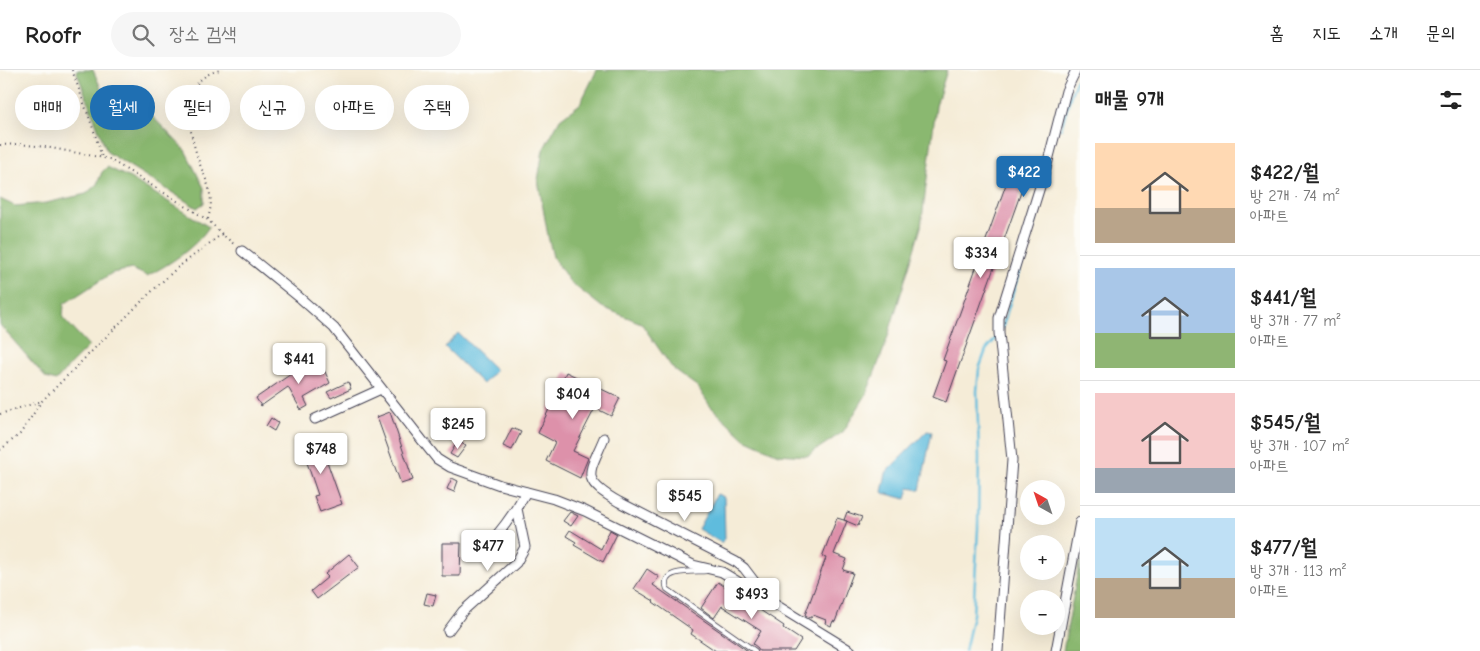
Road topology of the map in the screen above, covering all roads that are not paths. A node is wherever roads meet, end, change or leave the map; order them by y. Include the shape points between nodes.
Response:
1 (1076, 70) edge
2 (242, 251) road end
3 (381, 389) junction
4 (315, 418) dead end
5 (604, 438) dead end
6 (526, 492) junction
7 (517, 509) junction
8 (1080, 522) edge
9 (470, 556) dead end
10 (714, 570) junction
11 (780, 608) junction
12 (448, 631) dead end
13 (755, 651) edge
14 (851, 651) edge
15 (998, 651) edge
16 (1056, 651) edge

1 - 15 street via 1066,90 1048,161 999,318 1012,460
2 - 3 street via 334,328
3 - 4 street
3 - 6 street via 437,459 450,467
5 - 11 street via 591,470 590,477 595,486 618,502 736,562
6 - 7 street
6 - 10 street via 585,511 693,565
7 - 9 street via 491,541
7 - 12 street via 524,547 521,555 463,611
8 - 16 street
10 - 11 street
10 - 13 lane via 678,572 666,584 670,591
11 - 14 street

